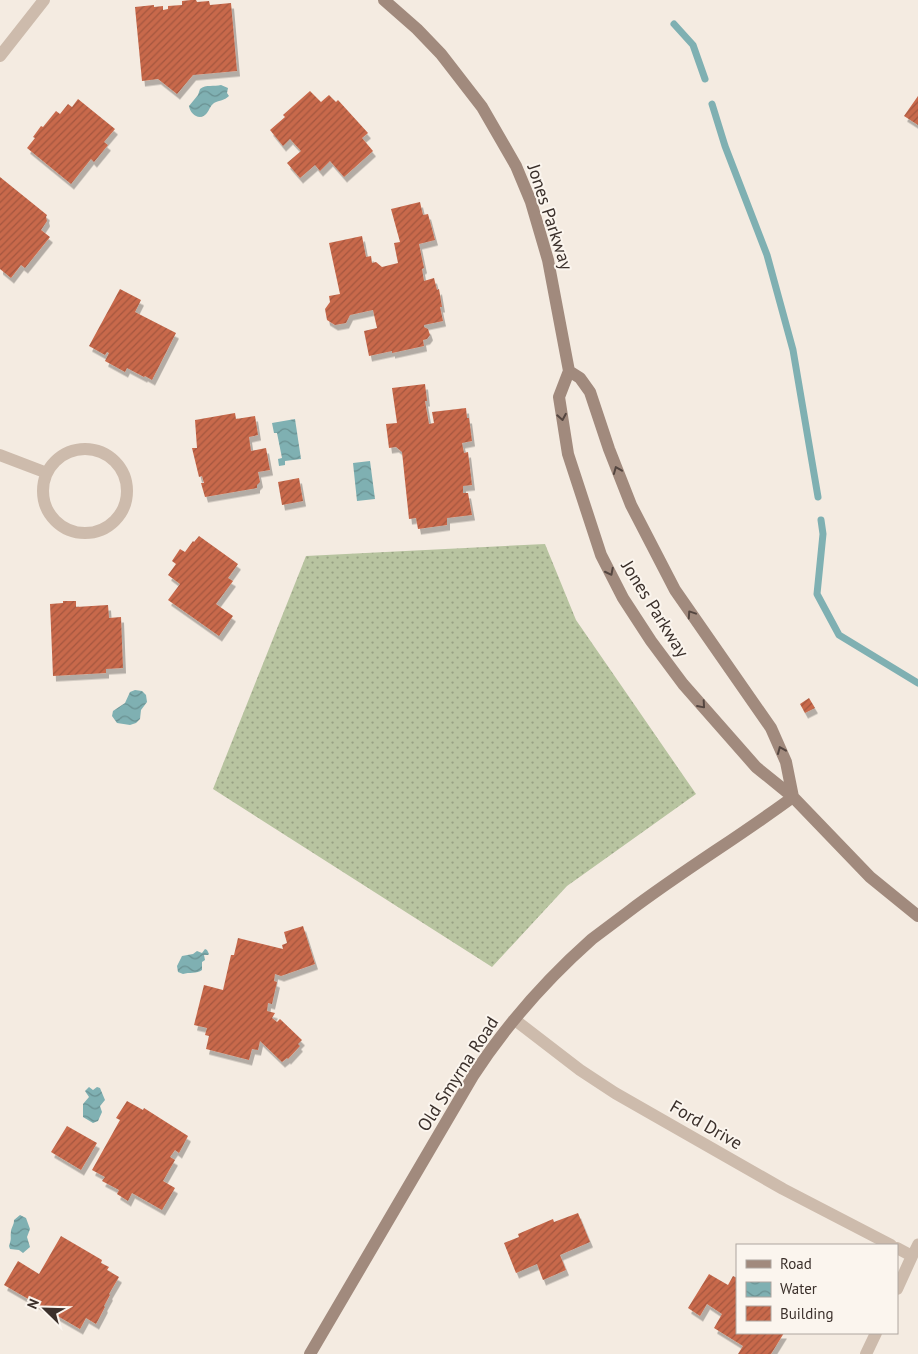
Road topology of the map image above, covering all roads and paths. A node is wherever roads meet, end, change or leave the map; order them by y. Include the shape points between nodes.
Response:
1 (44, 0) edge
2 (384, 0) edge
3 (0, 56) edge
4 (569, 371) junction
5 (0, 455) edge
6 (47, 473) junction
7 (793, 797) junction
8 (918, 916) edge
9 (515, 1020) junction
10 (889, 1244) edge
11 (918, 1244) edge
12 (898, 1249) edge
13 (912, 1256) junction
14 (898, 1287) edge
15 (876, 1334) edge
16 (310, 1354) edge
17 (866, 1354) edge

1 - 3 street
2 - 4 street, Jones Parkway via 441,54 482,106 516,166 531,202 548,260
7 -> 4 street, Jones Parkway via 786,762 771,728 676,590 632,505 590,392 580,378
4 -> 7 street, Jones Parkway via 559,397 568,454 601,555 623,598 683,684 756,767
5 - 6 street
6 - 6 street via 43,494 46,507 65,528 78,532 104,528 116,520 123,508 127,495 121,468 100,451 72,450 60,457
7 - 8 street, Jones Parkway via 870,877
7 - 9 street, Old Smyrna Road via 593,938 551,978
9 - 10 street, Ford Drive via 615,1093 783,1189
9 - 16 street, Old Smyrna Road via 460,1097
11 - 13 lane
12 - 13 street
13 - 14 street
15 - 17 street

